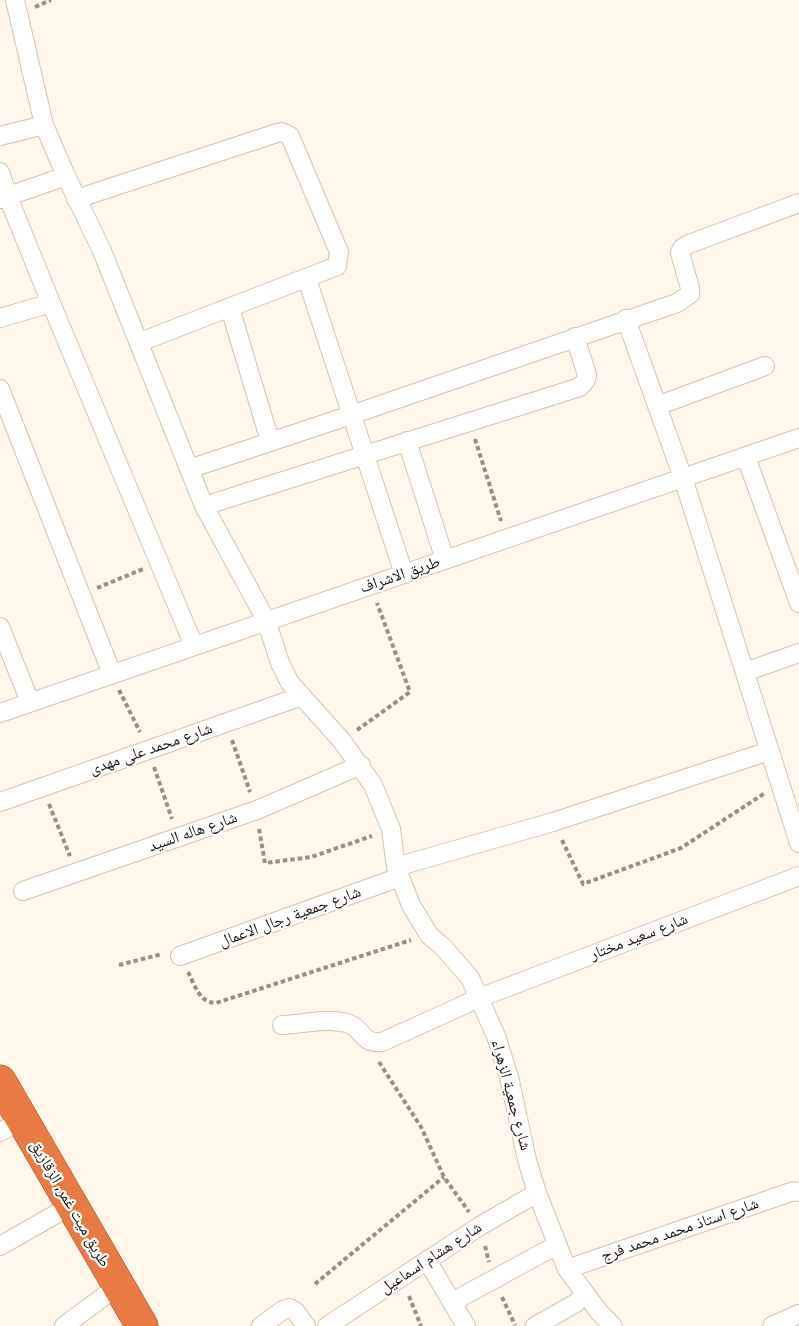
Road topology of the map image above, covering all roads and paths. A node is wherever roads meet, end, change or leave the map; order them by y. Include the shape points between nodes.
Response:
1 (10, 3) edge
2 (44, 125) junction
3 (0, 136) edge
4 (0, 172) edge
5 (66, 176) junction
6 (4, 198) edge
7 (76, 199) junction
8 (799, 202) edge
9 (307, 279) junction
10 (51, 303) junction
11 (230, 308) junction
12 (0, 318) edge
13 (626, 319) junction
14 (575, 337) junction
15 (140, 342) junction
16 (765, 366) dead end
17 (0, 389) edge
18 (657, 406) junction
19 (351, 415) junction
20 (470, 422) junction
21 (270, 441) junction
22 (407, 441) junction
23 (798, 443) edge
24 (365, 456) junction
25 (746, 457) junction
26 (189, 469) junction
27 (683, 478) junction
28 (204, 506) junction
29 (507, 538) junction
30 (445, 560) junction
31 (160, 562) junction
32 (404, 574) junction
33 (371, 585) junction
34 (80, 594) junction
35 (799, 603) edge
36 (267, 621) junction
37 (0, 627) edge
38 (194, 646) junction
39 (799, 653) edge
40 (745, 672) junction
41 (112, 674) junction
42 (302, 696) junction
43 (30, 702) junction
44 (0, 713) edge
45 (226, 722) junction
46 (342, 741) junction
47 (148, 750) junction
48 (769, 751) junction
49 (361, 765) junction
50 (779, 784) junction
51 (42, 787) junction
52 (0, 802) edge
53 (256, 810) junction
54 (553, 822) junction
55 (391, 830) junction
56 (178, 837) junction
57 (799, 843) edge
58 (398, 872) junction
59 (76, 873) junction
60 (799, 876) edge
61 (23, 891) dead end
62 (429, 935) junction
63 (180, 956) junction
64 (119, 965) dead end
65 (479, 998) junction
66 (282, 1025) dead end
67 (365, 1040) junction
68 (0, 1081) edge
69 (11, 1126) edge
70 (444, 1177) junction
71 (796, 1192) edge
72 (537, 1193) junction
73 (72, 1205) junction
74 (480, 1226) junction
75 (557, 1245) junction
76 (0, 1246) edge
77 (427, 1260) junction
78 (567, 1269) junction
79 (400, 1278) junction
80 (315, 1284) dead end
81 (118, 1286) junction
82 (585, 1294) junction
83 (452, 1302) junction
84 (799, 1314) edge
85 (64, 1326) edge
86 (142, 1326) edge
87 (261, 1326) edge
88 (306, 1326) edge
89 (327, 1326) edge
90 (421, 1326) edge
91 (466, 1326) edge
92 (535, 1326) edge
93 (613, 1326) edge
94 (772, 1326) edge

1 - 2 street, شارع جمعية الزهراء
2 - 3 street
2 - 5 street, شارع جمعية الزهراء
4 - 6 street
5 - 6 street
5 - 7 street, شارع جمعية الزهراء
6 - 10 street
7 - 9 street via 286,133 339,252 337,266
7 - 15 street, شارع جمعية الزهراء
8 - 13 street via 682,248 690,294 677,303
9 - 11 street
9 - 19 street
10 - 12 street
10 - 31 street
11 - 15 street
11 - 21 street
13 - 14 street
13 - 18 street
14 - 19 street
14 - 20 street via 586,375 580,387
15 - 26 street, شارع جمعية الزهراء
16 - 18 street
17 - 34 street
18 - 27 street
19 - 21 street
19 - 24 street
20 - 22 street
20 - 29 path
21 - 26 street
22 - 24 street
22 - 30 street
23 - 25 street, طريق الاشراف
24 - 28 street
24 - 32 street
25 - 27 street, طريق الاشراف
25 - 35 street
26 - 28 street, شارع جمعية الزهراء
27 - 29 street, طريق الاشراف
27 - 40 street
28 - 36 street, شارع جمعية الزهراء
29 - 30 street, طريق الاشراف
30 - 32 street, طريق الاشراف
31 - 34 path
31 - 38 street
32 - 33 street, طريق الاشراف
33 - 36 street, طريق الاشراف
33 - 46 path via 410,692
34 - 41 street
36 - 38 street, طريق الاشراف
36 - 42 street, شارع جمعية الزهراء via 280,663
37 - 43 street
38 - 41 street, طريق الاشراف
39 - 40 street
40 - 48 street
41 - 43 street, طريق الاشراف
41 - 47 path
42 - 45 street, شارع محمد على مهدى
42 - 46 street, شارع جمعية الزهراء
43 - 44 street, طريق الاشراف
45 - 47 street, شارع محمد على مهدى
45 - 53 path
46 - 49 street, شارع جمعية الزهراء
47 - 51 street, شارع محمد على مهدى
47 - 56 path
48 - 50 street
48 - 54 street, شارع جمعية رجال الاعمال
49 - 53 street, شارع هاله السيد
49 - 55 street, شارع جمعية الزهراء
50 - 54 path via 681,848 583,884
50 - 57 street
51 - 52 street, شارع محمد على مهدى
51 - 59 path
53 - 55 path via 265,863 311,857
53 - 56 street, شارع هاله السيد
54 - 58 street, شارع جمعية رجال الاعمال
55 - 58 street, شارع جمعية الزهراء
56 - 59 street, شارع هاله السيد
58 - 62 street, شارع جمعية الزهراء
58 - 63 street, شارع جمعية رجال الاعمال
59 - 61 street, شارع هاله السيد
60 - 65 street, شارع سعيد مختار
62 - 63 path via 216,1003 201,997
62 - 65 street, شارع جمعية الزهراء via 470,978
63 - 64 path via 177,950
65 - 67 street, شارع سعيد مختار via 382,1042
65 - 72 street, شارع جمعية الزهراء via 509,1077
66 - 67 street via 336,1021 351,1024
67 - 70 path via 421,1127
68 - 69 highway, طريق ميت غمر, الزقازيق
69 - 73 highway, طريق ميت غمر, الزقازيق
70 - 74 path
70 - 80 path
71 - 78 street, شارع استاذ محمد محمد فرج
72 - 74 street, شارع هشام اسماعيل
72 - 75 street, شارع جمعية الزهراء
73 - 76 street
73 - 81 highway, طريق ميت غمر, الزقازيق
74 - 77 street, شارع هشام اسماعيل
75 - 78 street, شارع جمعية الزهراء
75 - 83 street
77 - 79 street, شارع هشام اسماعيل
77 - 83 street
78 - 82 street, شارع جمعية الزهراء
79 - 89 street, شارع هشام اسماعيل
79 - 90 path
81 - 85 street
81 - 86 highway, طريق ميت غمر, الزقازيق
82 - 92 street
82 - 93 street, شارع جمعية الزهراء
83 - 91 street
84 - 94 street
87 - 88 street via 289,1308

